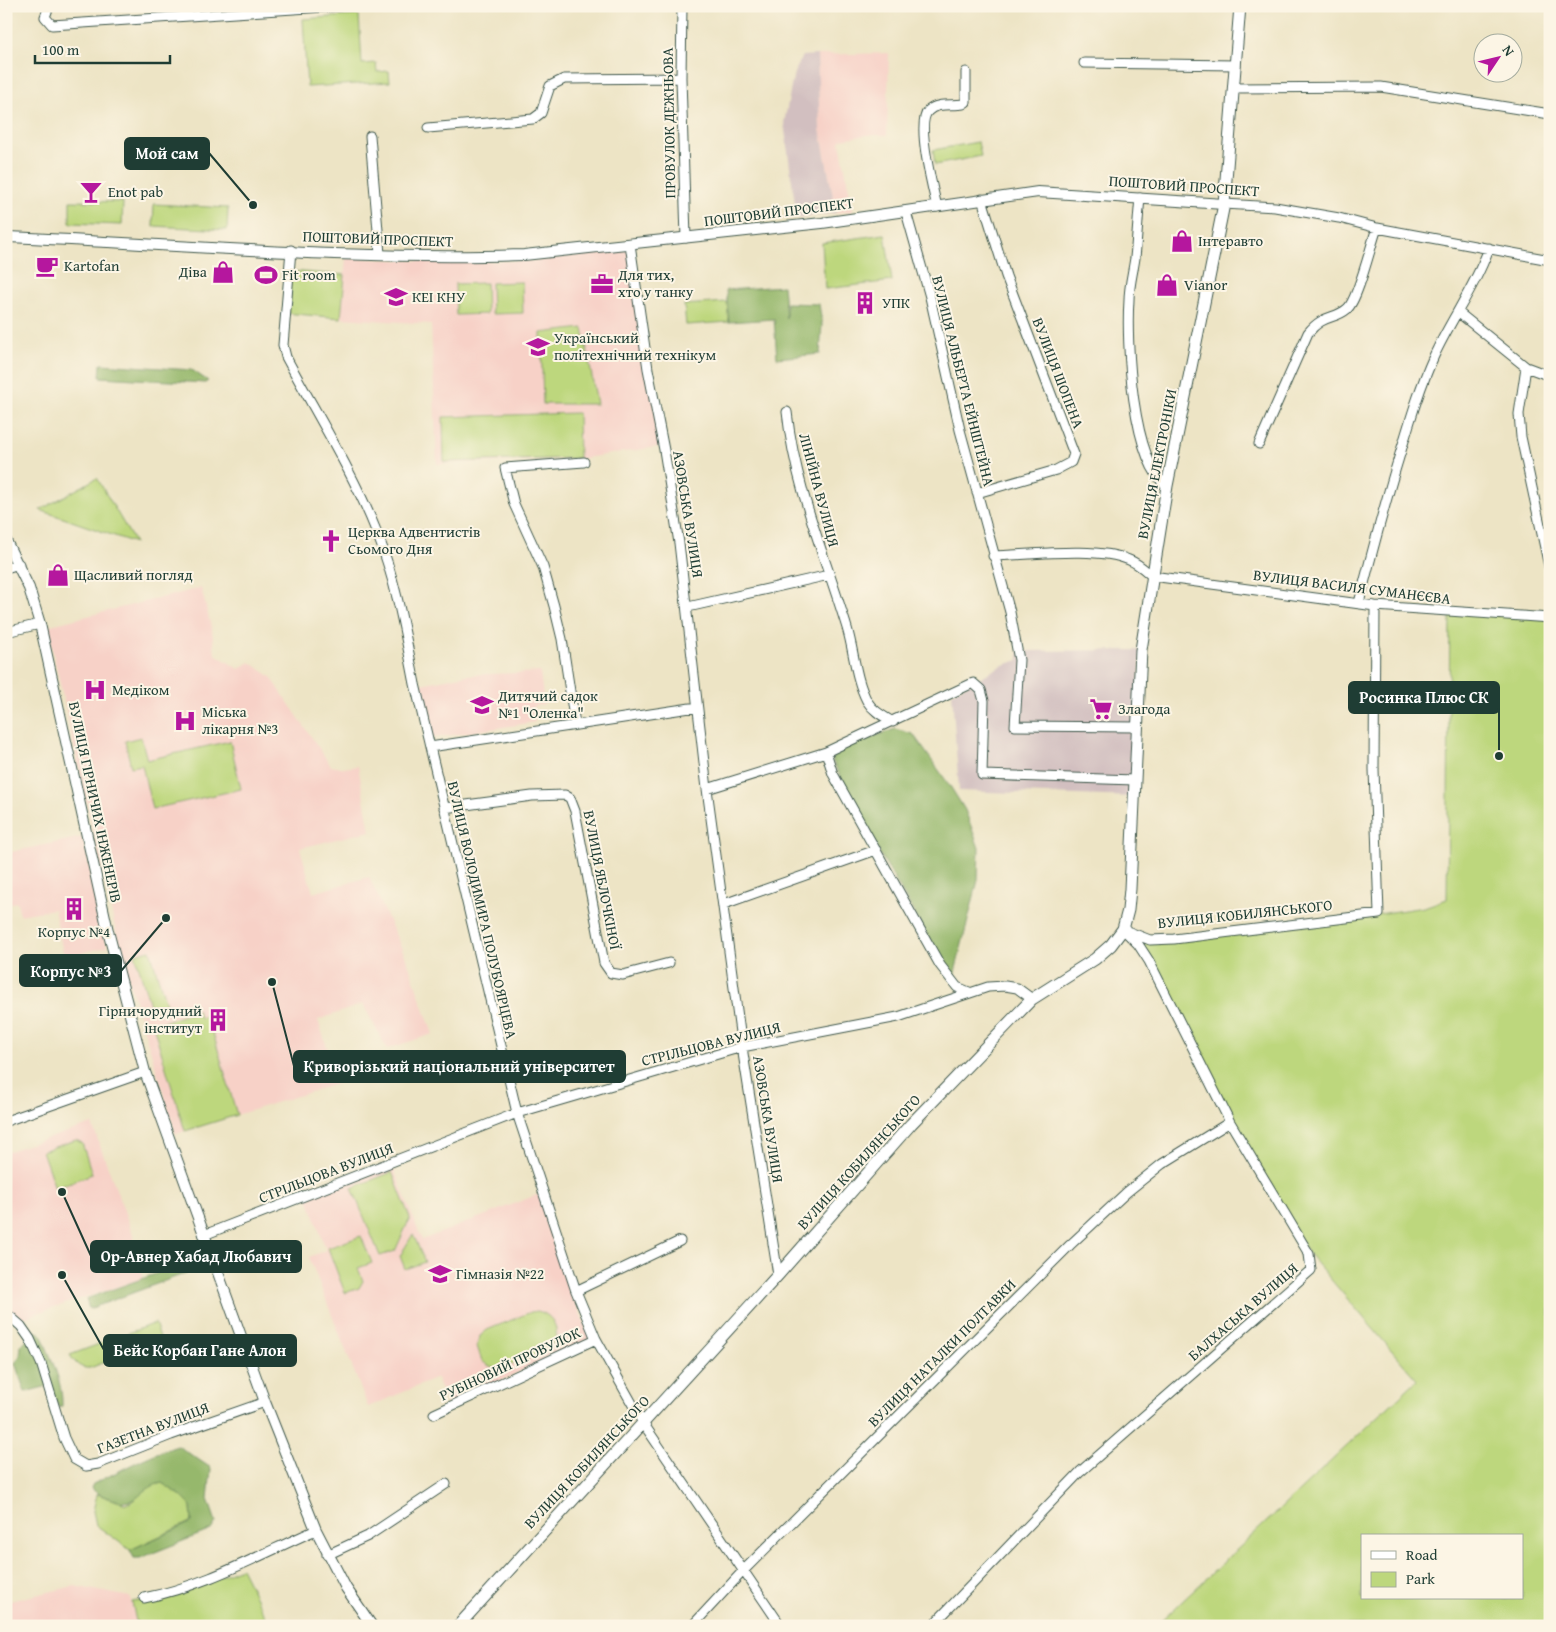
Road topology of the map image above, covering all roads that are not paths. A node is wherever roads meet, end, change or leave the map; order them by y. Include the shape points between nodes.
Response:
1 (49, 6) edge
2 (340, 6) edge
3 (682, 6) edge
4 (1240, 6) edge
5 (1084, 63) dead end
6 (1236, 65) junction
7 (966, 72) dead end
8 (681, 78) junction
9 (1234, 88) junction
10 (1550, 114) edge
11 (428, 128) dead end
12 (370, 136) dead end
13 (1140, 198) junction
14 (982, 199) junction
15 (1224, 204) junction
16 (937, 207) junction
17 (906, 212) junction
18 (1377, 228) junction
19 (6, 237) edge
20 (686, 238) junction
21 (630, 244) junction
22 (1489, 248) junction
23 (291, 250) junction
24 (380, 254) junction
25 (1550, 260) edge
26 (1459, 314) junction
27 (1526, 368) junction
28 (1550, 376) edge
29 (787, 412) dead end
30 (1259, 444) dead end
31 (584, 462) dead end
32 (1167, 486) junction
33 (977, 493) junction
34 (6, 541) edge
35 (994, 556) junction
36 (19, 564) junction
37 (6, 568) edge
38 (1550, 571) edge
39 (829, 575) junction
40 (1152, 576) junction
41 (1360, 603) junction
42 (1375, 606) junction
43 (688, 607) junction
44 (1550, 618) edge
45 (40, 624) junction
46 (6, 632) edge
47 (697, 707) junction
48 (893, 722) junction
49 (575, 724) junction
50 (1137, 727) junction
51 (430, 747) junction
52 (826, 752) junction
53 (1135, 780) junction
54 (707, 789) junction
55 (444, 808) junction
56 (876, 850) junction
57 (724, 904) junction
58 (1123, 929) junction
59 (669, 962) dead end
60 (969, 992) junction
61 (1032, 999) junction
62 (742, 1047) junction
63 (145, 1072) junction
64 (517, 1113) junction
65 (6, 1121) edge
66 (1230, 1122) junction
67 (204, 1236) junction
68 (680, 1241) dead end
69 (778, 1276) junction
70 (576, 1291) junction
71 (6, 1314) edge
72 (596, 1339) junction
73 (265, 1402) junction
74 (434, 1414) dead end
75 (643, 1423) junction
76 (446, 1484) dead end
77 (316, 1530) junction
78 (327, 1555) junction
79 (744, 1570) junction
80 (144, 1598) dead end
81 (372, 1626) edge
82 (458, 1626) edge
83 (692, 1626) edge
84 (782, 1626) edge
85 (932, 1626) edge

1 - 2 street via 45,18 52,25
3 - 8 street, ПРОВУЛОК ДЕЖНЬОВА
4 - 6 main road, ВУЛИЦЯ ЕЛЕКТРОНІКИ
5 - 6 street
6 - 9 main road, ВУЛИЦЯ ЕЛЕКТРОНІКИ
7 - 16 street via 966,102 933,108 924,120 925,144
8 - 11 street via 564,79 550,86 541,113 534,119
8 - 20 street, ПРОВУЛОК ДЕЖНЬОВА
9 - 10 street via 1381,87
9 - 15 main road, ВУЛИЦЯ ЕЛЕКТРОНІКИ
12 - 24 street
13 - 14 street, ПОШТОВИЙ ПРОСПЕКТ via 1038,192
13 - 15 street, ПОШТОВИЙ ПРОСПЕКТ
13 - 32 street via 1129,298 1130,364 1144,446 1153,469
14 - 16 street, ПОШТОВИЙ ПРОСПЕКТ
14 - 33 street, ВУЛИЦЯ ШОПЕНА via 1006,276 1074,454 1071,462 1056,470
15 - 18 street, ПОШТОВИЙ ПРОСПЕКТ via 1275,207
15 - 32 main road, ВУЛИЦЯ ЕЛЕКТРОНІКИ
16 - 17 street, ПОШТОВИЙ ПРОСПЕКТ
17 - 20 street, ПОШТОВИЙ ПРОСПЕКТ
17 - 33 street, ВУЛИЦЯ АЛЬБЕРТА ЕЙНШТЕЙНА
18 - 22 street, ПОШТОВИЙ ПРОСПЕКТ
18 - 30 street via 1354,299 1347,309 1317,322 1308,333
19 - 23 street, ПОШТОВИЙ ПРОСПЕКТ
20 - 21 street, ПОШТОВИЙ ПРОСПЕКТ
21 - 24 street, ПОШТОВИЙ ПРОСПЕКТ via 524,255
21 - 43 street, АЗОВСЬКА ВУЛИЦЯ
22 - 25 street, ПОШТОВИЙ ПРОСПЕКТ
22 - 26 street
23 - 24 street, ПОШТОВИЙ ПРОСПЕКТ
23 - 51 street, ВУЛИЦЯ ВОЛОДИМИРА ПОЛУБОЯРЦЕВА via 282,345 378,534 402,615
26 - 27 street
26 - 41 street via 1434,356 1411,416 1374,542
27 - 28 street
27 - 38 street via 1519,414 1521,437
29 - 39 street, ЛІНІЙНА ВУЛИЦЯ via 790,440
31 - 49 street via 506,468 514,504 543,568 556,614
32 - 40 main road, ВУЛИЦЯ ЕЛЕКТРОНІКИ
33 - 35 street, ВУЛИЦЯ АЛЬБЕРТА ЕЙНШТЕЙНА
34 - 36 street, ВУЛИЦЯ ГІРНИЧИХ ІНЖЕНЕРІВ
35 - 40 street via 1114,555 1135,562
35 - 50 street, ВУЛИЦЯ АЛЬБЕРТА ЕЙНШТЕЙНА via 1018,651 1015,726
36 - 37 street
36 - 45 street, ВУЛИЦЯ ГІРНИЧИХ ІНЖЕНЕРІВ
39 - 43 street
39 - 48 street, ЛІНІЙНА ВУЛИЦЯ via 848,629 867,701 877,713
40 - 41 street, ВУЛИЦЯ ВАСИЛЯ СУМАНЄЄВА
40 - 50 main road, ВУЛИЦЯ ЕЛЕКТРОНІКИ via 1141,650
41 - 42 street, ВУЛИЦЯ ВАСИЛЯ СУМАНЄЄВА
42 - 44 street, ВУЛИЦЯ ВАСИЛЯ СУМАНЄЄВА
42 - 58 street, ВУЛИЦЯ КОБИЛЯНСЬКОГО via 1374,769 1379,914 1174,939 1150,940
43 - 47 street, АЗОВСЬКА ВУЛИЦЯ
45 - 46 street
45 - 63 street, ВУЛИЦЯ ГІРНИЧИХ ІНЖЕНЕРІВ via 108,931
47 - 49 street
47 - 54 street, АЗОВСЬКА ВУЛИЦЯ
48 - 52 street
48 - 53 street via 973,683 981,690 984,701 982,775
49 - 51 street
50 - 53 main road, ВУЛИЦЯ ЕЛЕКТРОНІКИ
51 - 55 street, ВУЛИЦЯ ВОЛОДИМИРА ПОЛУБОЯРЦЕВА
52 - 54 street
52 - 56 street via 833,774
53 - 58 main road, ВУЛИЦЯ ЕЛЕКТРОНІКИ via 1130,889
54 - 57 street, АЗОВСЬКА ВУЛИЦЯ
55 - 59 street, ВУЛИЦЯ ЯБЛОЧКІНОЇ via 532,796 565,795 570,798 604,963 611,973 623,975
55 - 64 street, ВУЛИЦЯ ВОЛОДИМИРА ПОЛУБОЯРЦЕВА
56 - 57 street
56 - 60 street via 940,965 957,987
57 - 62 street, АЗОВСЬКА ВУЛИЦЯ
58 - 61 main road, ВУЛИЦЯ КОБИЛЯНСЬКОГО via 1104,952
58 - 66 street, БАЛХАСЬКА ВУЛИЦЯ via 1138,944 1148,961
60 - 61 street, СТРІЛЬЦОВА ВУЛИЦЯ via 1005,986 1024,991
60 - 62 street, СТРІЛЬЦОВА ВУЛИЦЯ via 898,1017
61 - 69 main road, ВУЛИЦЯ КОБИЛЯНСЬКОГО via 911,1124
62 - 64 street, СТРІЛЬЦОВА ВУЛИЦЯ
62 - 69 street, АЗОВСЬКА ВУЛИЦЯ
63 - 65 street
63 - 67 street, ВУЛИЦЯ ГІРНИЧИХ ІНЖЕНЕРІВ
64 - 67 street, СТРІЛЬЦОВА ВУЛИЦЯ
64 - 70 street, ВУЛИЦЯ ВОЛОДИМИРА ПОЛУБОЯРЦЕВА
66 - 79 street, ВУЛИЦЯ НАТАЛКИ ПОЛТАВКИ via 1162,1164 1106,1212
66 - 85 street, БАЛХАСЬКА ВУЛИЦЯ via 1309,1254 1311,1270 1080,1472
67 - 73 street, ВУЛИЦЯ ГІРНИЧИХ ІНЖЕНЕРІВ
68 - 70 street
69 - 75 main road, ВУЛИЦЯ КОБИЛЯНСЬКОГО
70 - 72 street, ВУЛИЦЯ ВОЛОДИМИРА ПОЛУБОЯРЦЕВА
71 - 73 street, ГАЗЕТНА ВУЛИЦЯ via 21,1326 41,1363 74,1459 86,1466
72 - 74 street, РУБІНОВИЙ ПРОВУЛОК
72 - 75 street, ВУЛИЦЯ ВОЛОДИМИРА ПОЛУБОЯРЦЕВА
73 - 77 street, ВУЛИЦЯ ГІРНИЧИХ ІНЖЕНЕРІВ
75 - 79 street, ВУЛИЦЯ ВОЛОДИМИРА ПОЛУБОЯРЦЕВА
75 - 82 main road, ВУЛИЦЯ КОБИЛЯНСЬКОГО
76 - 78 street via 382,1527
77 - 78 street, ВУЛИЦЯ ГІРНИЧИХ ІНЖЕНЕРІВ
77 - 80 street via 177,1591
78 - 81 street, ВУЛИЦЯ ГІРНИЧИХ ІНЖЕНЕРІВ
79 - 83 street, ВУЛИЦЯ НАТАЛКИ ПОЛТАВКИ
79 - 84 street, ВУЛИЦЯ ВОЛОДИМИРА ПОЛУБОЯРЦЕВА

